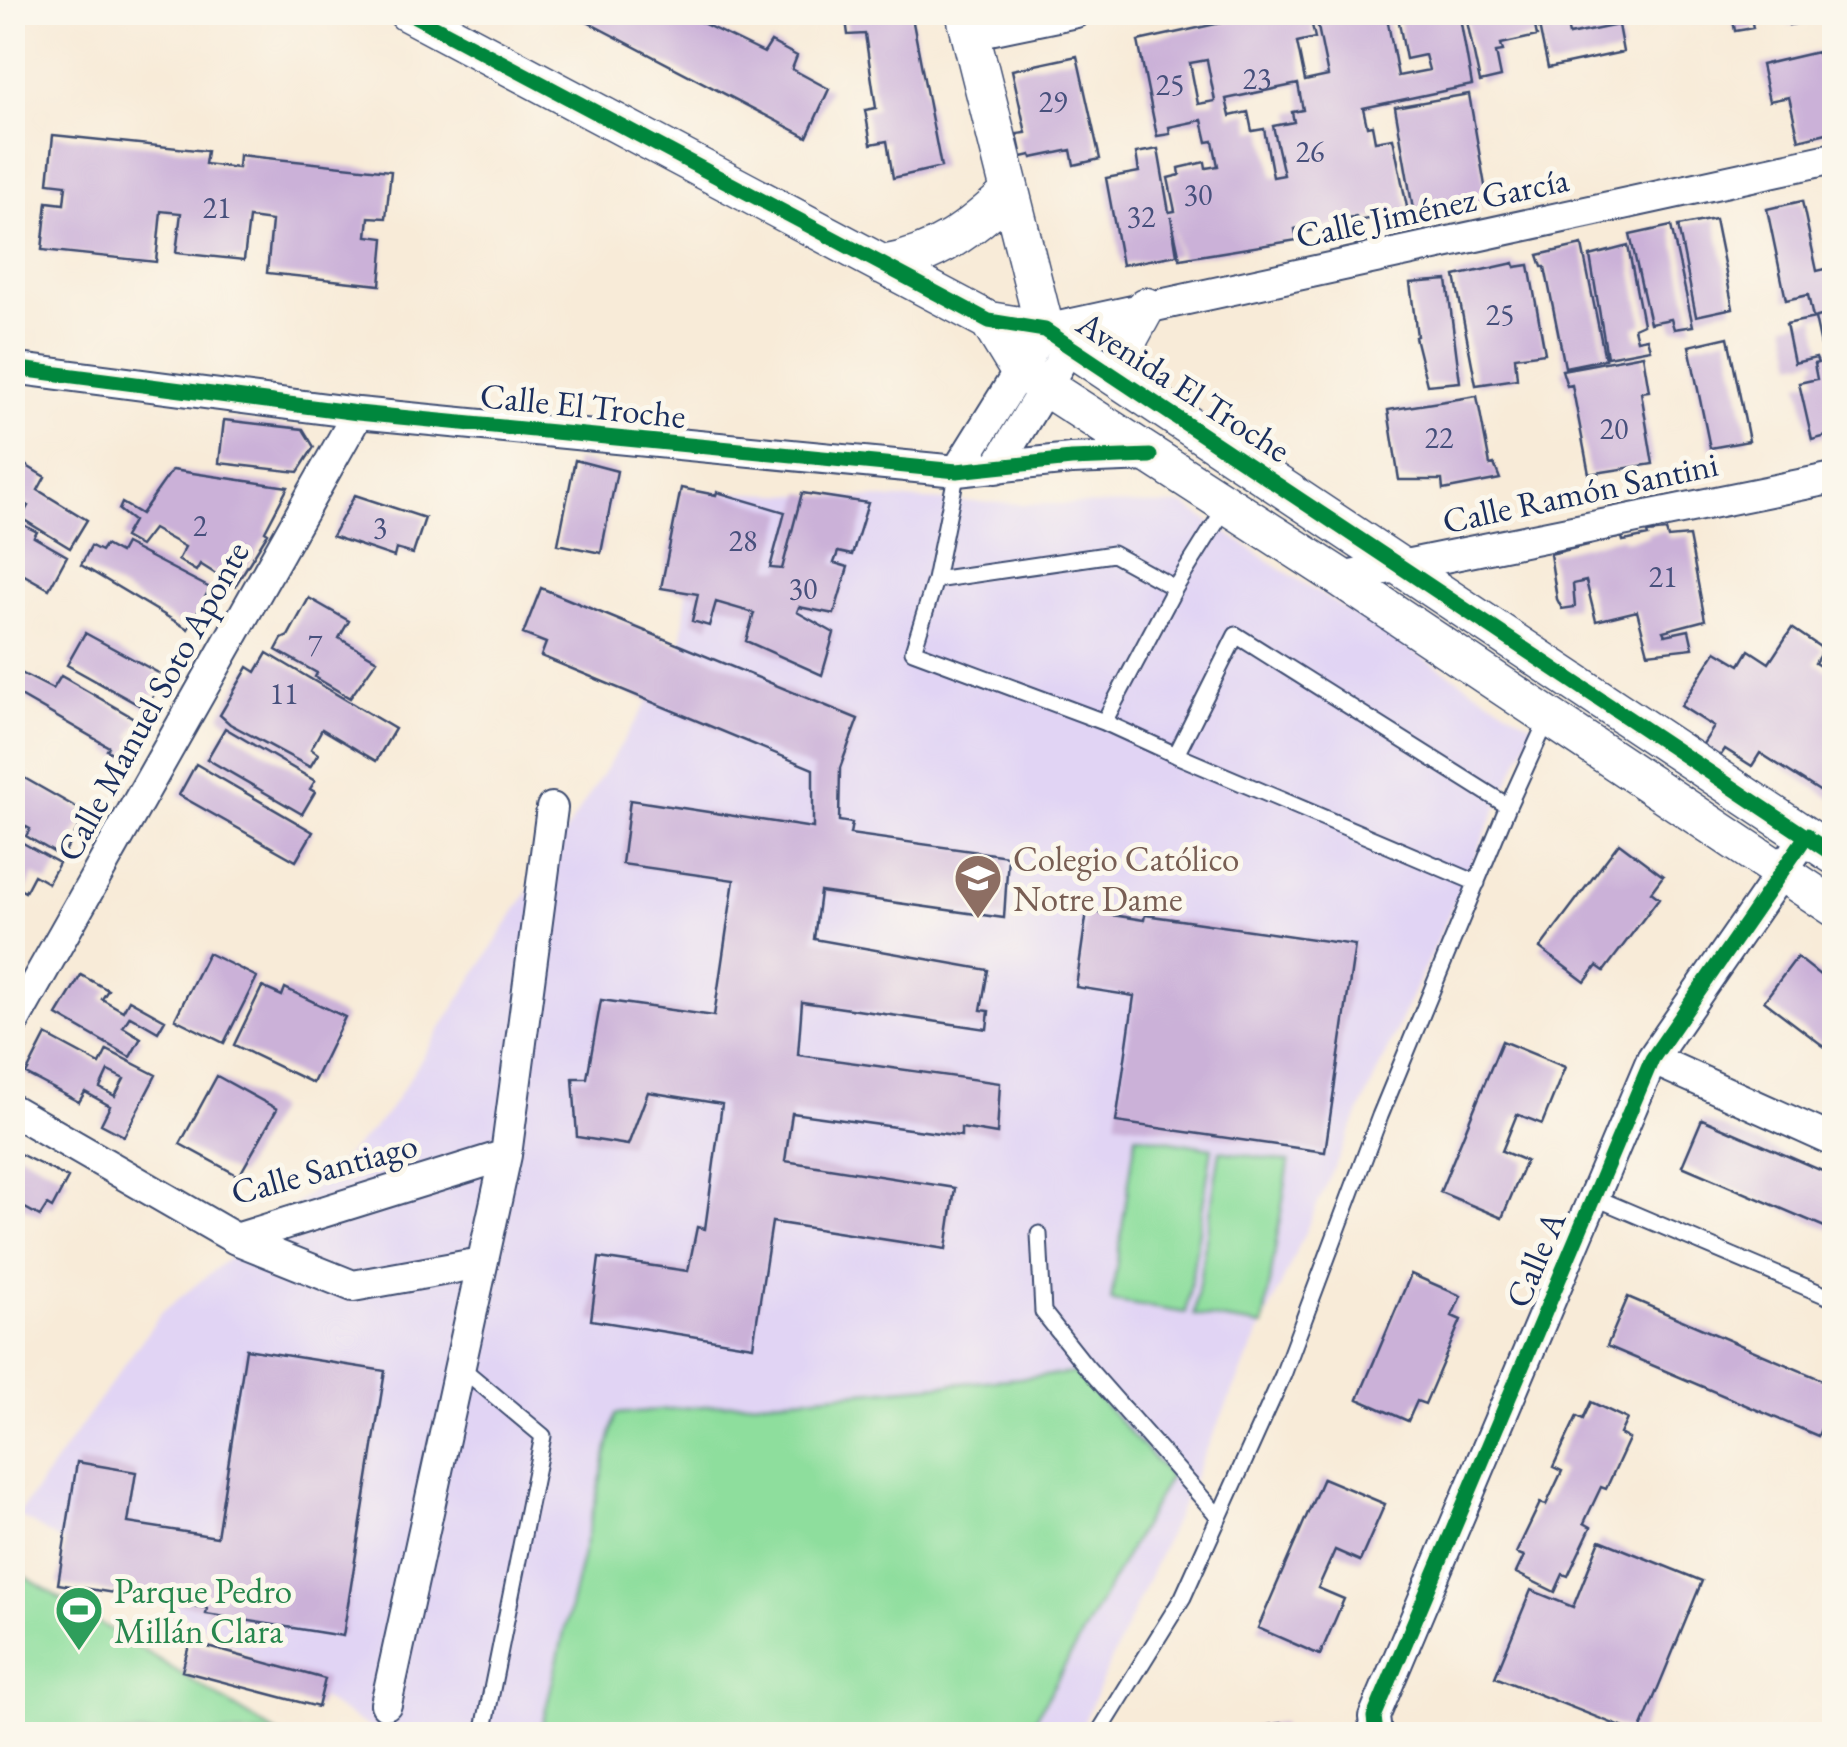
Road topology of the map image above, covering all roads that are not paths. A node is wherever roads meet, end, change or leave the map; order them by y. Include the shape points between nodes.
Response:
1 (407, 12) edge
2 (1076, 12) edge
3 (967, 23) edge
4 (1834, 158) edge
5 (1010, 192) junction
6 (883, 264) junction
7 (1146, 307) junction
8 (989, 321) junction
9 (1066, 333) junction
10 (12, 368) edge
11 (1032, 378) junction
12 (1122, 380) junction
13 (358, 413) junction
14 (1150, 456) junction
15 (996, 468) junction
16 (956, 471) junction
17 (1834, 478) edge
18 (1227, 505) junction
19 (1403, 566) junction
20 (1341, 578) junction
21 (934, 580) junction
22 (1176, 588) junction
23 (1550, 716) junction
24 (1104, 722) junction
25 (1176, 755) junction
26 (1508, 806) junction
27 (552, 808) dead end
28 (1821, 845) edge
29 (1782, 870) junction
30 (1477, 884) junction
31 (1834, 907) edge
32 (12, 1025) edge
33 (1652, 1059) junction
34 (12, 1110) edge
35 (1834, 1141) edge
36 (506, 1156) junction
37 (1594, 1197) junction
38 (1039, 1234) dead end
39 (236, 1239) junction
40 (481, 1263) junction
41 (1834, 1299) edge
42 (458, 1365) junction
43 (1219, 1517) junction
44 (386, 1704) dead end
45 (483, 1734) edge
46 (1098, 1734) edge
47 (1376, 1734) edge

1 - 6 street, Avenida El Troche
2 - 3 street
3 - 5 street
4 - 7 street, Calle Jiménez García
5 - 6 street via 970,230 908,260
5 - 9 street
6 - 8 street, Avenida El Troche
7 - 9 street, Calle Jiménez García
7 - 12 street via 1129,338
8 - 9 street, Avenida El Troche
8 - 11 street
9 - 11 street
9 - 12 street, Avenida El Troche
10 - 13 street, Calle El Troche
11 - 14 street
11 - 15 street
11 - 16 street
12 - 19 street, Avenida El Troche
13 - 16 street, Calle El Troche
13 - 32 street, Calle Manuel Soto Aponte
14 - 15 street, Calle El Troche
14 - 18 street
15 - 16 street, Calle El Troche
16 - 21 lane
17 - 19 street, Calle Ramón Santini
18 - 20 street
18 - 22 lane
19 - 20 street, Calle Ramón Santini
19 - 28 street, Avenida El Troche
20 - 23 street
21 - 22 lane via 1113,554
21 - 24 lane via 913,650
22 - 24 lane
23 - 26 lane
23 - 29 street
24 - 25 lane
25 - 26 lane via 1236,634
25 - 30 lane
26 - 30 lane
27 - 36 street
28 - 29 street, Calle A
29 - 31 street
29 - 33 street, Calle A
30 - 43 lane via 1283,1375
33 - 35 street
33 - 37 street, Calle A
34 - 39 street, Calle Santiago
36 - 39 street, Calle Santiago
36 - 40 street
37 - 41 lane
37 - 47 street, Calle A via 1374,1717
38 - 43 lane via 1043,1312
39 - 40 street via 353,1286
40 - 42 street
42 - 44 street
42 - 45 lane via 543,1436
43 - 46 lane via 1183,1598

